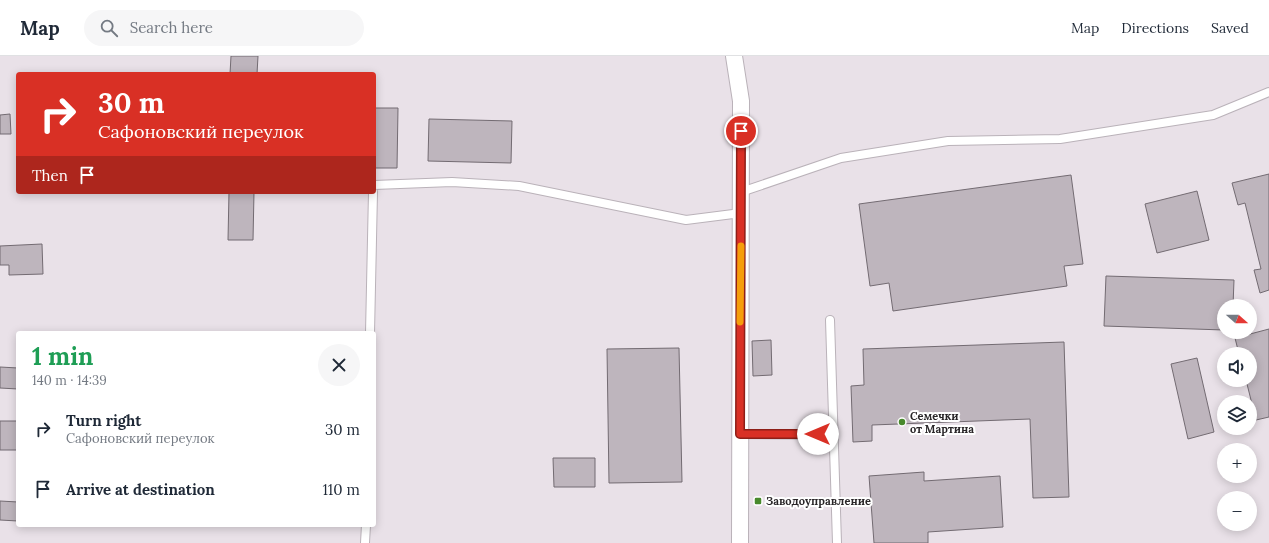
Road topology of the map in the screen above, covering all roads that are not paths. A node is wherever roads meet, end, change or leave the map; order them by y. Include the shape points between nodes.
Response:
1 (734, 56) edge
2 (1269, 92) edge
3 (376, 185) edge
4 (741, 192) junction
5 (374, 194) edge
6 (741, 214) junction
7 (830, 320) dead end
8 (370, 331) edge
9 (740, 434) junction
10 (834, 435) junction
11 (366, 527) edge
12 (365, 543) edge
13 (740, 543) edge
14 (838, 543) edge

1 - 4 street via 740,101
2 - 4 lane via 1213,115 1198,118 1060,139 948,141 841,158
3 - 6 lane via 452,182 519,186 686,220
4 - 6 street
5 - 8 lane
6 - 9 street
7 - 10 lane
9 - 10 lane
9 - 13 street
10 - 14 lane
11 - 12 lane

